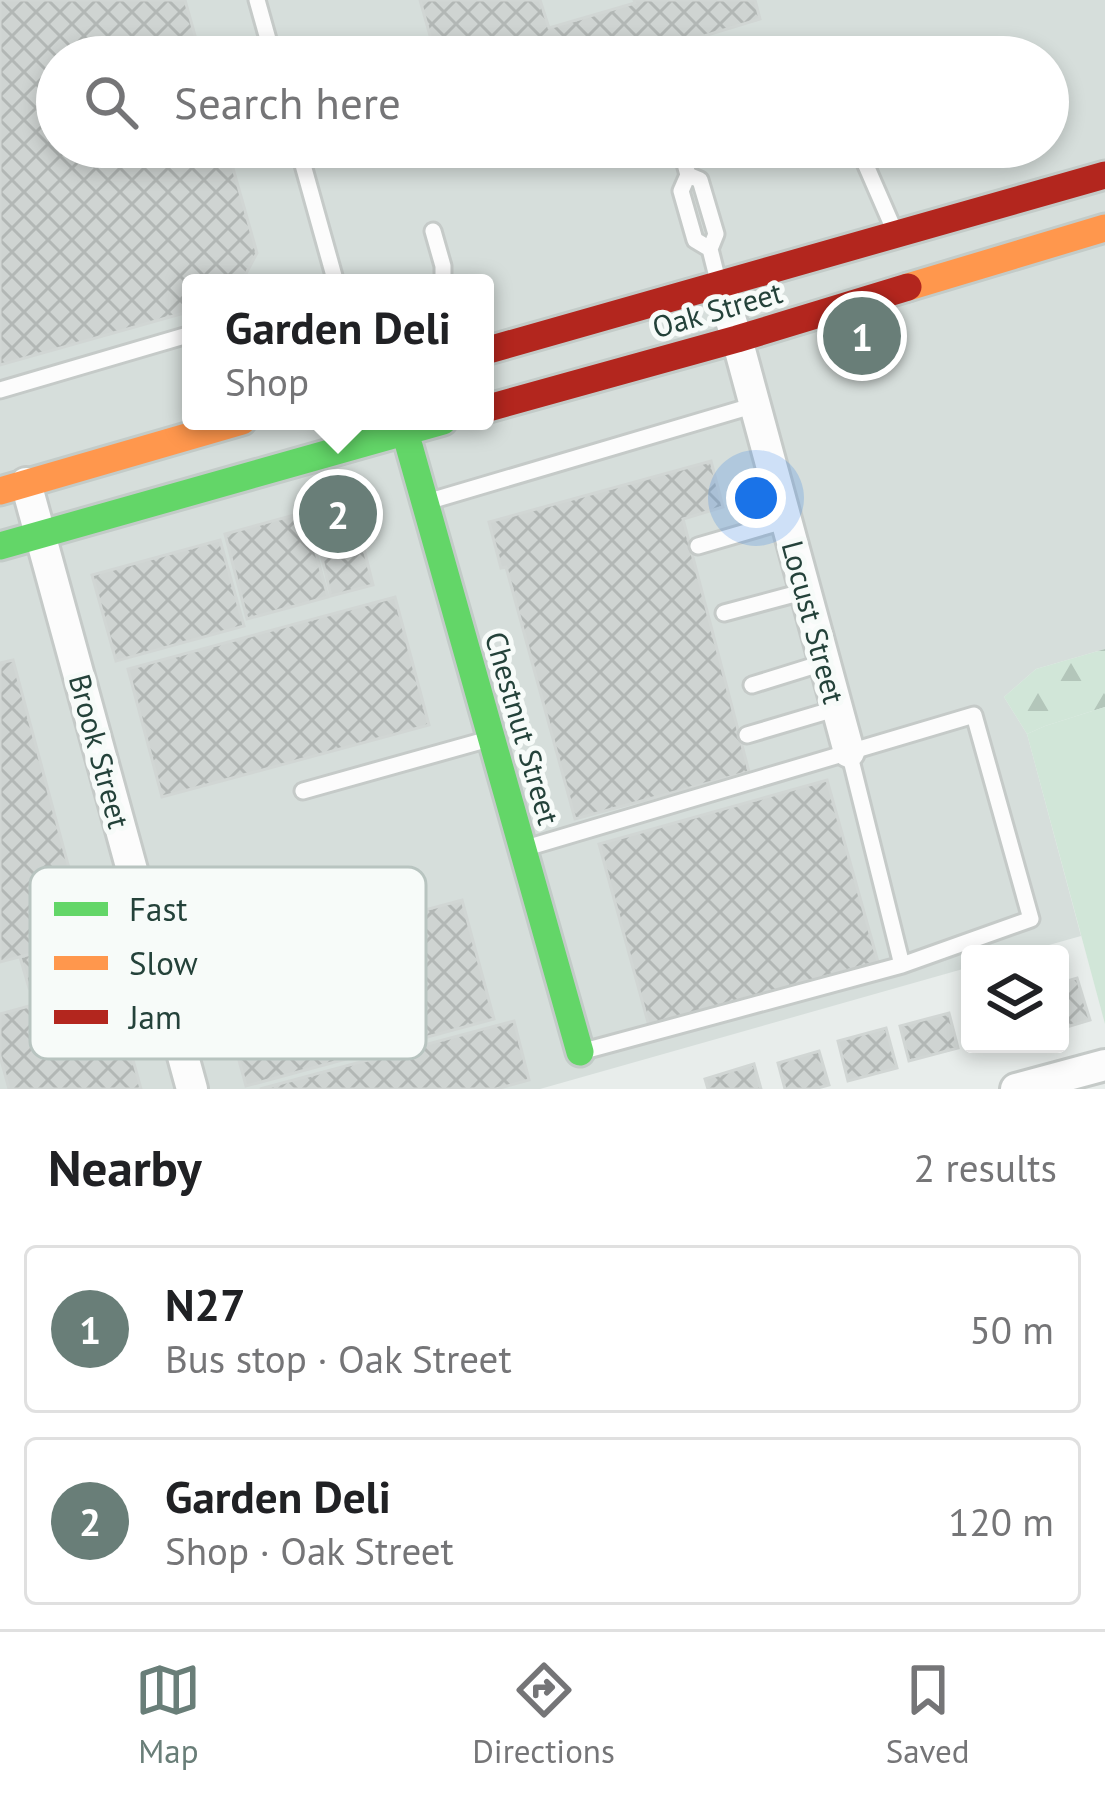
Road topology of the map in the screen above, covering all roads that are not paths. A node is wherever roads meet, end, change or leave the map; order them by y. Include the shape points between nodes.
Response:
1 (256, 0) edge
2 (266, 36) edge
3 (304, 168) edge
4 (686, 168) dead end
5 (867, 168) edge
6 (1105, 175) edge
7 (1105, 228) edge
8 (434, 231) dead end
9 (896, 235) junction
10 (333, 274) edge
11 (443, 274) edge
12 (719, 284) junction
13 (182, 337) edge
14 (737, 339) junction
15 (494, 348) edge
16 (0, 390) edge
17 (755, 405) junction
18 (494, 406) edge
19 (211, 430) edge
20 (391, 430) edge
21 (405, 430) edge
22 (13, 487) edge
23 (425, 503) junction
24 (787, 520) junction
25 (40, 535) junction
26 (698, 546) dead end
27 (0, 547) edge
28 (806, 591) junction
29 (724, 613) dead end
30 (826, 662) junction
31 (752, 685) dead end
32 (838, 708) junction
33 (747, 735) dead end
34 (491, 738) junction
35 (849, 752) junction
36 (302, 791) dead end
37 (523, 849) junction
38 (131, 867) edge
39 (902, 965) junction
40 (580, 1052) joint
41 (184, 1059) edge
42 (1105, 1065) edge
43 (192, 1089) edge
44 (1016, 1089) edge

1 - 2 lane
3 - 10 lane
4 - 12 lane via 700,180 716,234 710,249
5 - 9 lane
6 - 9 street, Oak Street
7 - 14 street, Oak Street
8 - 11 lane
9 - 12 street, Oak Street
12 - 14 street, Locust Street
12 - 15 street, Oak Street
13 - 16 lane
14 - 17 street, Locust Street
14 - 18 street, Oak Street
17 - 23 lane
17 - 24 street, Locust Street
19 - 22 street
20 - 25 street
21 - 23 street, Chestnut Street
22 - 25 street, Brook Street
23 - 34 street, Chestnut Street
24 - 26 lane
24 - 28 street, Locust Street
25 - 27 street
25 - 38 street, Brook Street
28 - 29 lane
28 - 30 street, Locust Street
30 - 31 lane
30 - 32 street, Locust Street
32 - 33 lane
32 - 35 street, Locust Street
34 - 36 lane
34 - 37 street, Chestnut Street
35 - 37 lane
35 - 39 lane
35 - 39 lane via 974,715 1031,919
37 - 40 street, Chestnut Street
39 - 40 lane
41 - 43 street, Brook Street
42 - 44 street

